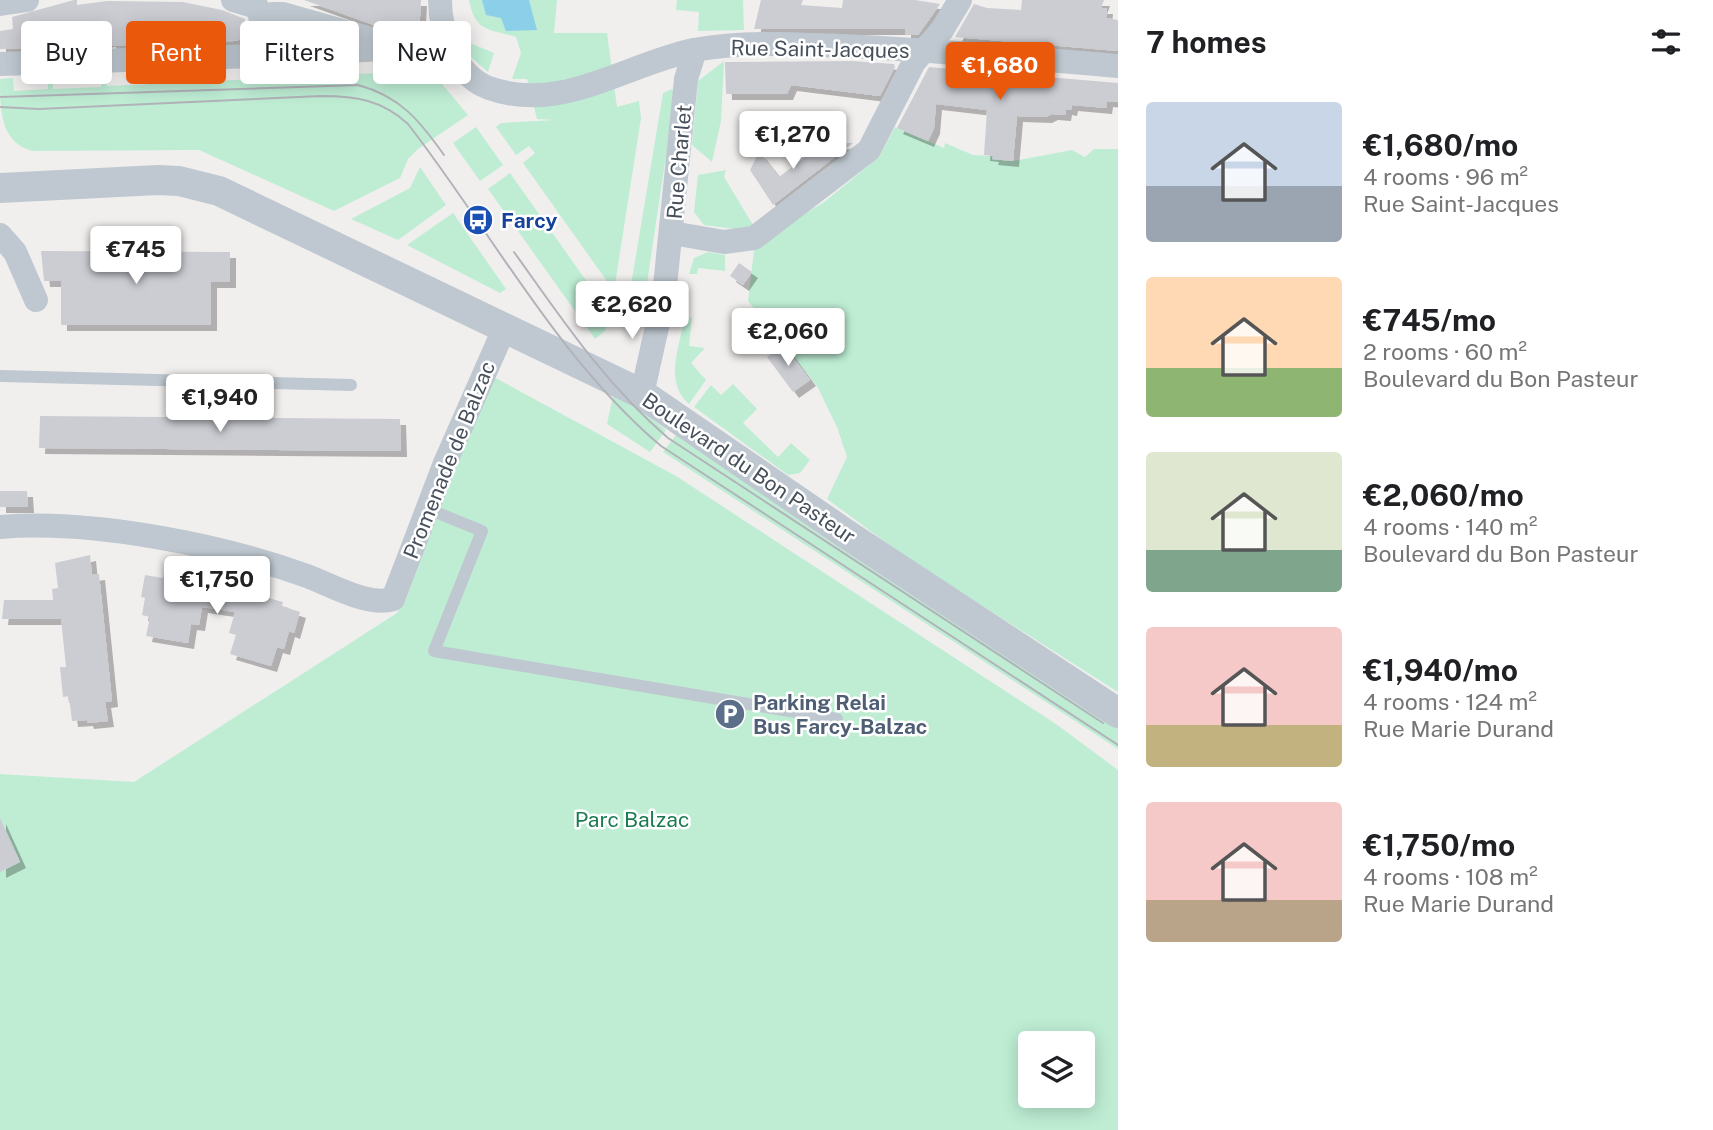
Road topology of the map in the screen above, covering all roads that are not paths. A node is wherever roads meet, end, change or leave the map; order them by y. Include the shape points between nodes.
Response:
1 (233, 0) edge
2 (440, 0) edge
3 (960, 0) edge
4 (262, 20) joint
5 (445, 21) edge
6 (373, 40) edge
7 (695, 50) junction
8 (927, 50) junction
9 (240, 57) edge
10 (0, 64) edge
11 (1118, 66) edge
12 (471, 77) edge
13 (0, 188) edge
14 (672, 233) junction
15 (0, 235) edge
16 (36, 300) dead end
17 (504, 330) junction
18 (0, 376) edge
19 (351, 384) dead end
20 (642, 394) junction
21 (428, 509) junction
22 (0, 527) edge
23 (1118, 713) edge
24 (837, 719) dead end

1 - 4 street via 257,7
2 - 5 street
3 - 8 street, Rue Charlet
4 - 6 street via 283,14
7 - 8 street, Rue Saint-Jacques via 798,44
7 - 12 street, Rue Saint-Jacques via 587,87 542,94 489,88
7 - 14 street, Rue Charlet via 686,79
8 - 11 street, Rue Saint-Jacques
8 - 14 street, Rue Charlet via 914,62 869,150 763,234 734,243
9 - 10 street
13 - 17 street, Boulevard du Bon Pasteur via 158,180 200,185 464,307
14 - 20 street, Rue Charlet via 657,336
15 - 16 street via 23,267
17 - 20 street, Boulevard du Bon Pasteur
17 - 21 street, Promenade de Balzac
18 - 19 lane
20 - 23 street, Boulevard du Bon Pasteur
21 - 22 street, Promenade de Balzac via 393,599 377,601 244,557 142,537 45,526
21 - 24 lane via 482,531 434,650

